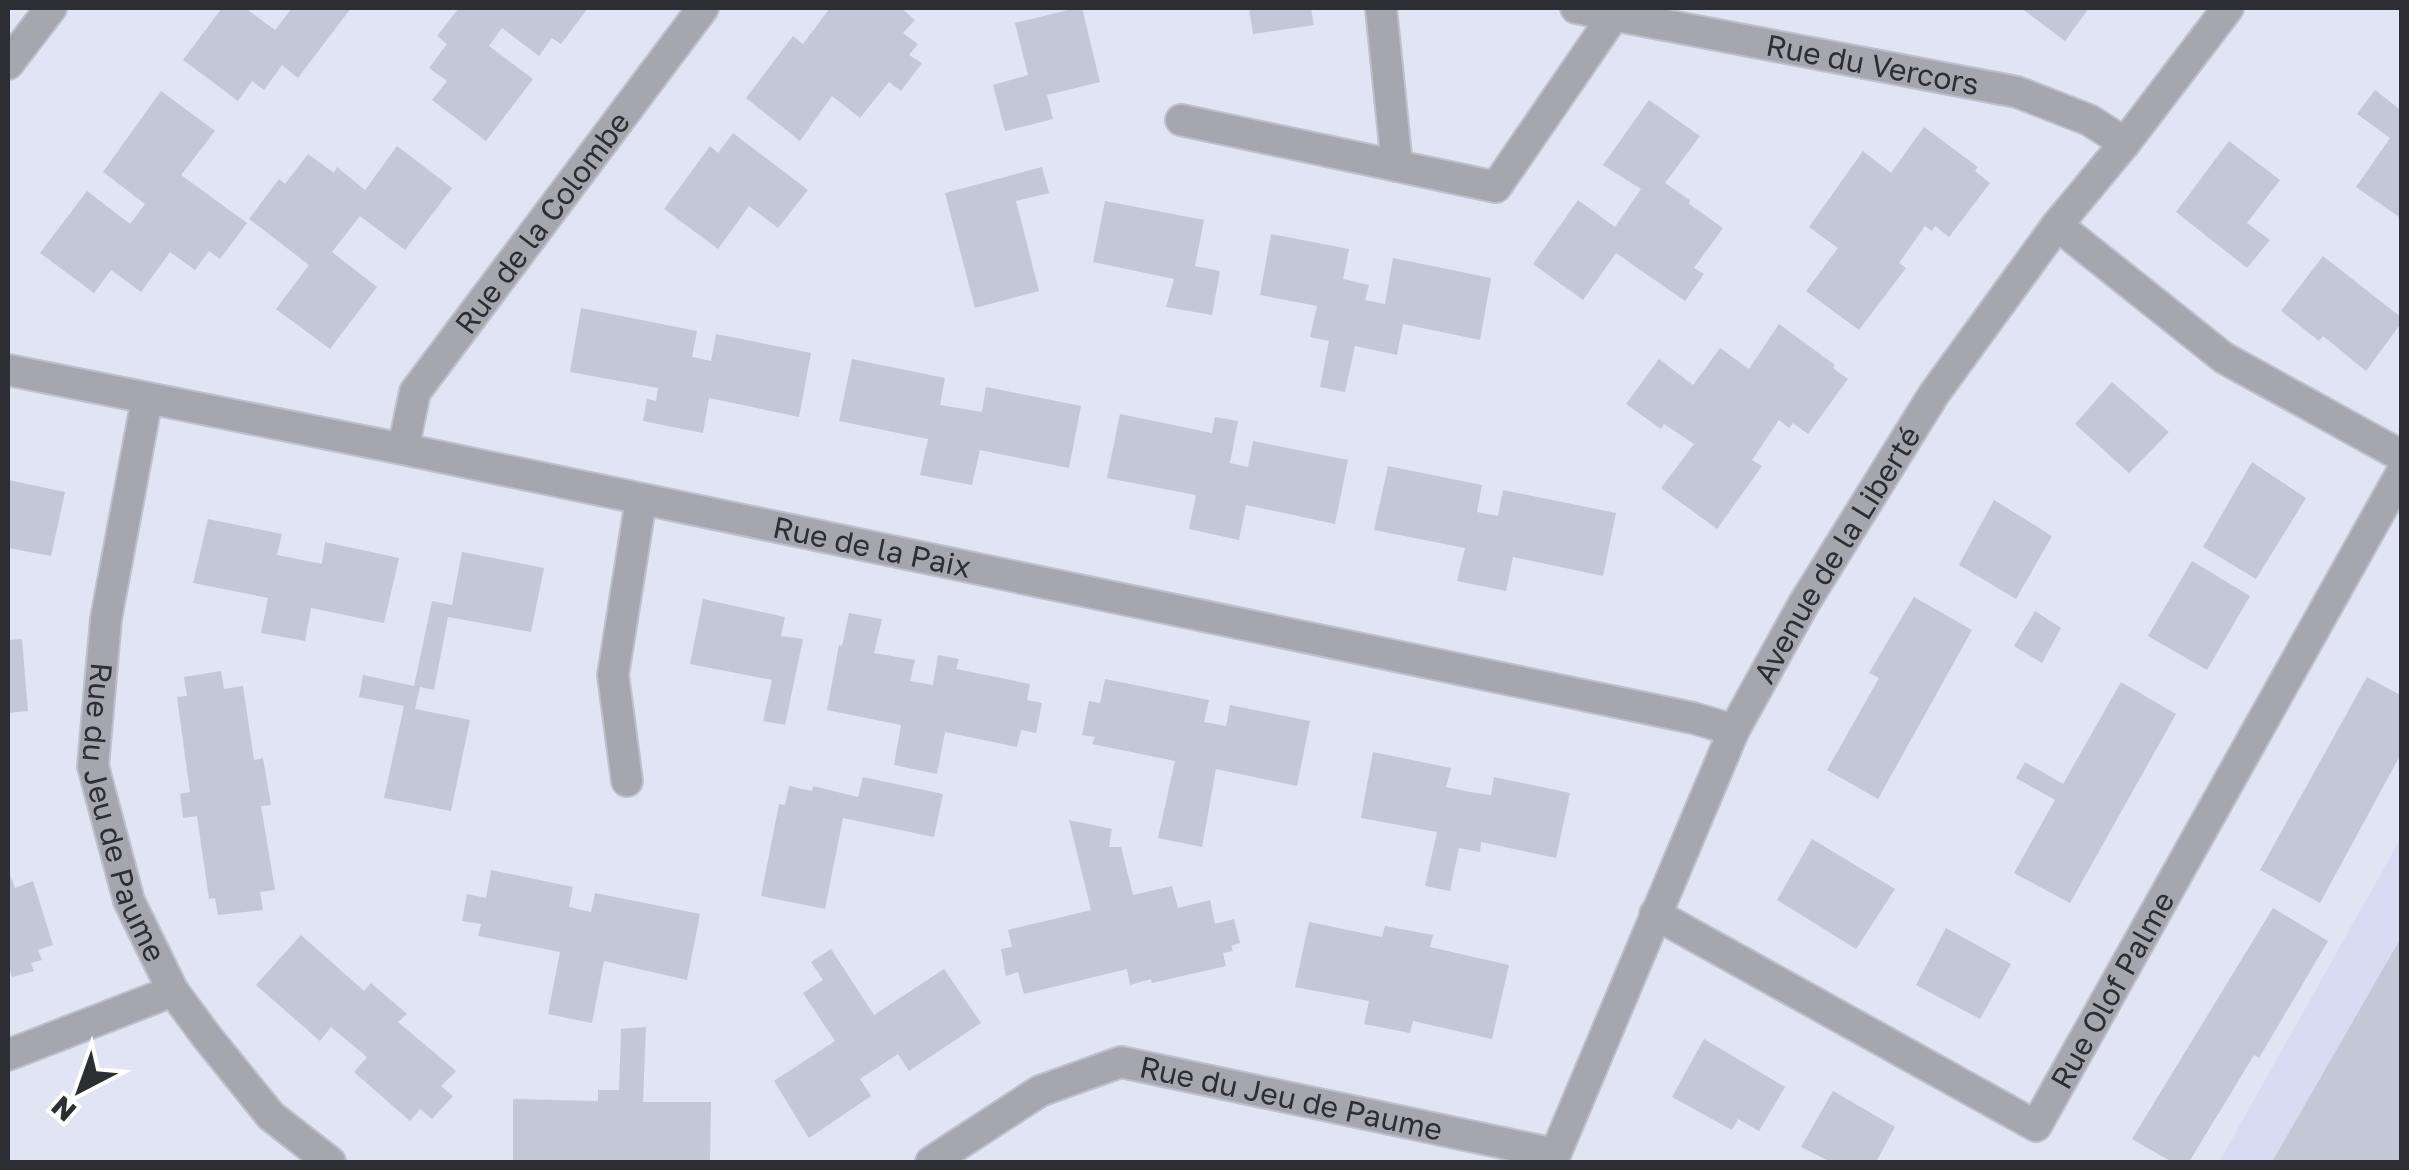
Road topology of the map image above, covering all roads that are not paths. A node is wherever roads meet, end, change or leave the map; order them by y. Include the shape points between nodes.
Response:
1 (51, 8) edge
2 (703, 8) edge
3 (1381, 8) edge
4 (1576, 8) edge
5 (2228, 8) edge
6 (1614, 16) junction
7 (8, 64) edge
8 (1181, 120) dead end
9 (2124, 142) junction
10 (1396, 166) junction
11 (2057, 224) junction
12 (8, 370) edge
13 (147, 398) junction
14 (403, 449) junction
15 (2402, 456) edge
16 (2402, 472) edge
17 (641, 500) junction
18 (1734, 730) junction
19 (627, 782) dead end
20 (1656, 914) junction
21 (174, 991) junction
22 (8, 1055) edge
23 (1554, 1158) edge
24 (330, 1162) edge
25 (931, 1162) edge

1 - 7 street
2 - 14 street, Rue de la Colombe via 416,392
3 - 10 street
4 - 6 street, Rue du Vercors
5 - 9 street, Avenue de la Liberté
6 - 9 street, Rue du Vercors via 2016,92 2089,120
6 - 10 street via 1496,187
8 - 10 street
9 - 11 street, Avenue de la Liberté
11 - 15 street via 2224,358
11 - 18 street, Avenue de la Liberté via 1924,410
12 - 13 street, Rue de la Paix
13 - 14 street, Rue de la Paix
13 - 21 street, Rue du Jeu de Paume via 106,619 93,766 129,901
14 - 17 street, Rue de la Paix
16 - 20 street, Rue Olof Palme via 2036,1126
17 - 18 street, Rue de la Paix
17 - 19 street via 613,675
18 - 20 street, Avenue de la Liberté
20 - 23 street, Avenue de la Liberté
21 - 22 street
21 - 24 street, Rue du Jeu de Paume via 271,1116
23 - 25 street, Rue du Jeu de Paume via 1122,1062 1040,1091

